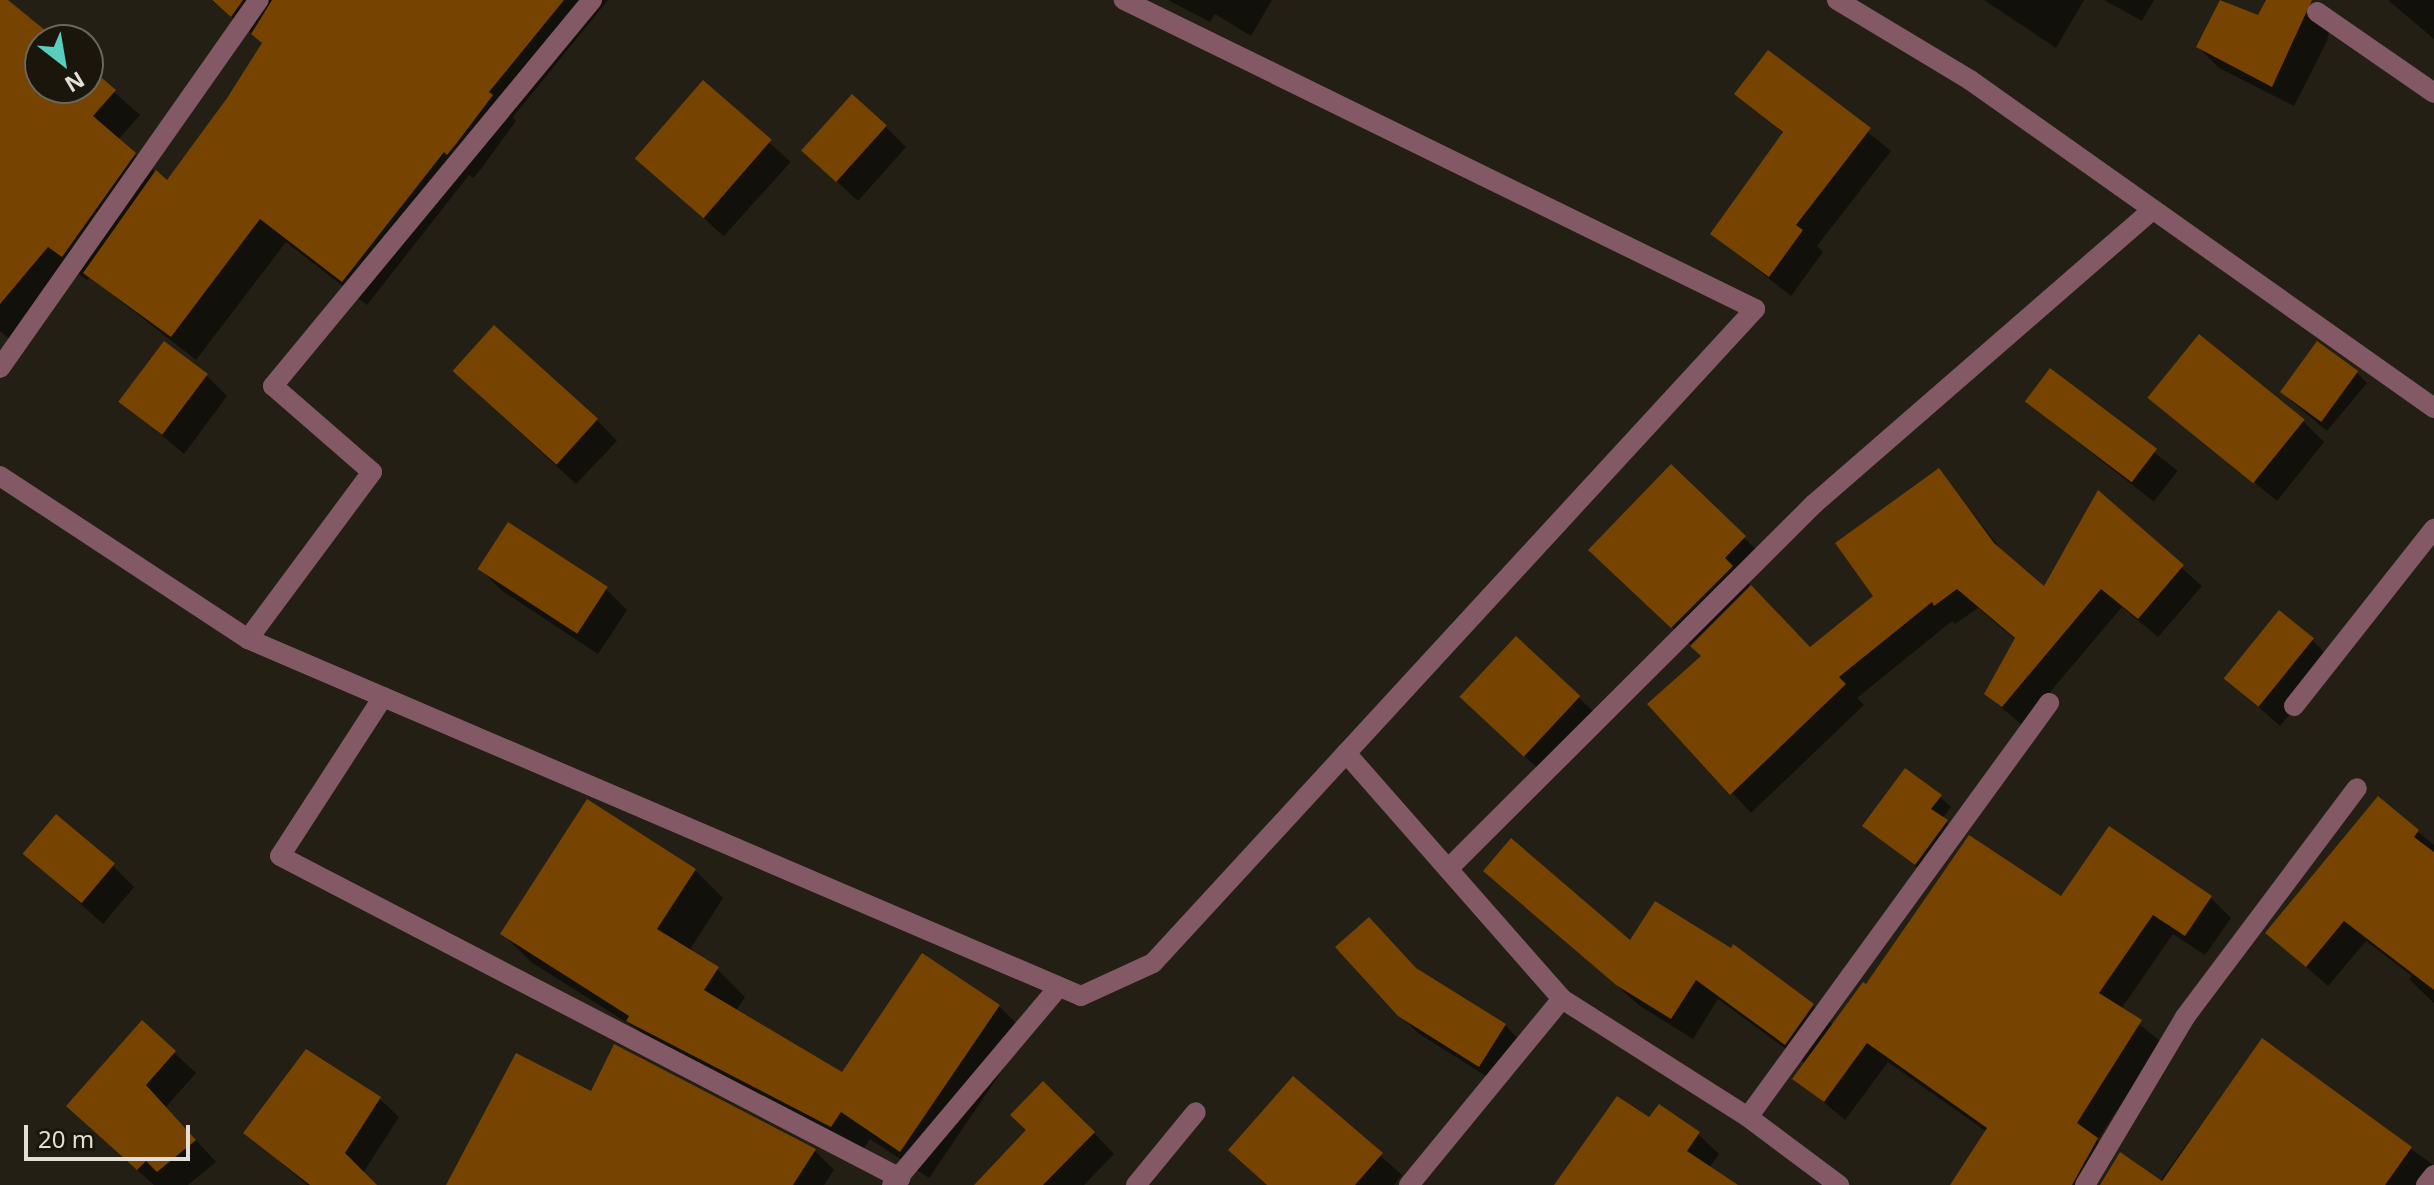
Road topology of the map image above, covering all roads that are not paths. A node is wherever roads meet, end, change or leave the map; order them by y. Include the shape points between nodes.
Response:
1 (259, 0) edge
2 (592, 0) edge
3 (1124, 0) edge
4 (1837, 0) edge
5 (2317, 12) dead end
6 (2434, 93) edge
7 (2153, 209) junction
8 (0, 368) edge
9 (2434, 408) edge
10 (0, 476) edge
11 (2434, 529) edge
12 (248, 639) junction
13 (383, 697) junction
14 (2049, 703) dead end
15 (2294, 706) dead end
16 (1346, 753) junction
17 (2357, 788) dead end
18 (1448, 869) junction
19 (1059, 987) junction
20 (1562, 999) junction
21 (1196, 1112) dead end
22 (1748, 1117) junction
23 (2434, 1175) edge
24 (896, 1181) edge
25 (1136, 1185) edge
26 (1409, 1185) edge
27 (1839, 1185) edge
28 (2085, 1185) edge
29 (2426, 1185) edge

1 - 8 street
2 - 12 street via 273,386 372,472
3 - 16 street via 1755,309
4 - 7 street via 1970,80
5 - 6 street
7 - 9 street
7 - 18 street via 1814,504
10 - 12 street
11 - 15 street
12 - 13 street
13 - 19 street
13 - 24 street via 280,856
14 - 22 street
16 - 18 street
16 - 19 street via 1153,963 1081,996
17 - 28 street via 2185,1017
18 - 20 street
19 - 24 street
20 - 22 street
20 - 26 street
21 - 25 street
22 - 27 street
23 - 29 street

